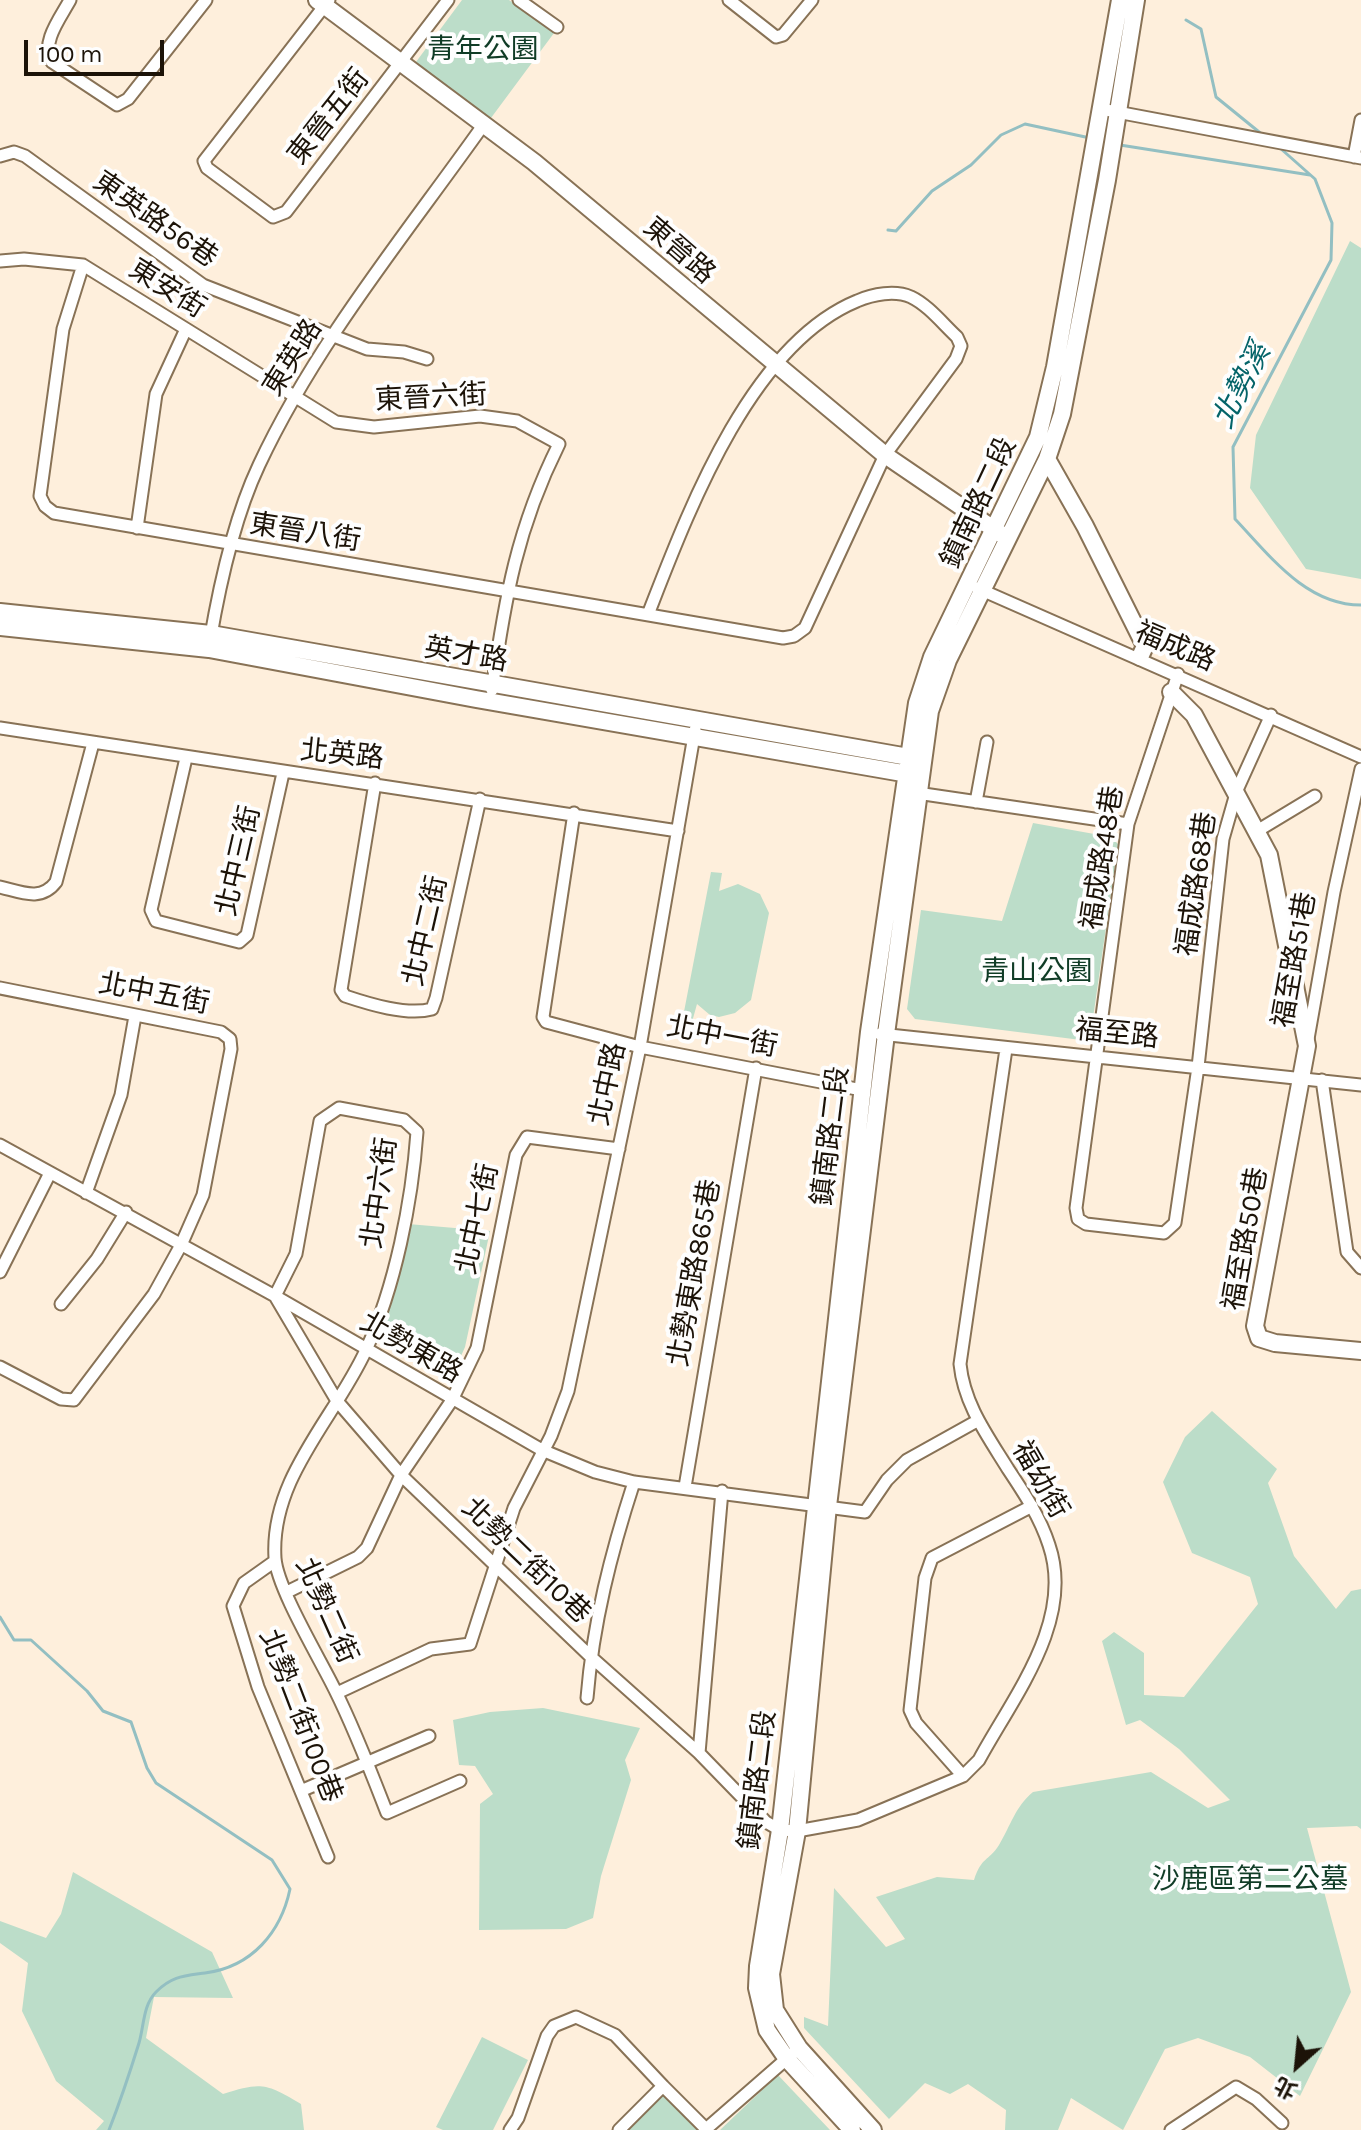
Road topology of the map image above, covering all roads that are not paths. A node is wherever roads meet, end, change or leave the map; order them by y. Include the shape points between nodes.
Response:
1 (70, 0) edge
2 (206, 0) edge
3 (448, 0) edge
4 (519, 0) edge
5 (729, 0) edge
6 (812, 0) edge
7 (1120, 0) edge
8 (1136, 0) edge
9 (324, 2) edge
10 (557, 27) dead end
11 (403, 61) junction
12 (1101, 109) junction
13 (1119, 112) junction
14 (1361, 120) edge
15 (484, 124) junction
16 (0, 156) edge
17 (1358, 157) edge
18 (0, 261) edge
19 (83, 265) junction
20 (186, 329) junction
21 (335, 336) junction
22 (427, 359) dead end
23 (776, 367) junction
24 (296, 397) junction
25 (885, 455) junction
26 (1047, 459) junction
27 (137, 528) junction
28 (1002, 535) junction
29 (231, 546) junction
30 (976, 587) junction
31 (508, 588) junction
32 (0, 612) edge
33 (649, 612) junction
34 (0, 627) edge
35 (210, 642) junction
36 (1140, 657) junction
37 (1178, 674) junction
38 (1171, 692) junction
39 (492, 694) junction
40 (1271, 715) junction
41 (0, 728) edge
42 (695, 730) junction
43 (987, 742) dead end
44 (93, 743) junction
45 (1361, 757) edge
46 (186, 758) junction
47 (913, 766) junction
48 (1361, 769) edge
49 (283, 773) junction
50 (375, 783) junction
51 (1237, 790) junction
52 (917, 793) junction
53 (1315, 796) dead end
54 (480, 799) junction
55 (976, 802) junction
56 (574, 813) junction
57 (1128, 824) junction
58 (678, 831) junction
59 (1257, 831) junction
60 (0, 887) edge
61 (0, 988) edge
62 (135, 1016) junction
63 (877, 1033) junction
64 (1307, 1046) junction
65 (640, 1047) junction
66 (1006, 1049) junction
67 (1099, 1055) junction
68 (1198, 1067) junction
69 (756, 1068) junction
70 (1302, 1077) junction
71 (1322, 1080) junction
72 (1361, 1085) edge
73 (862, 1090) junction
74 (0, 1145) edge
75 (619, 1149) junction
76 (50, 1173) junction
77 (86, 1193) junction
78 (126, 1212) junction
79 (181, 1245) junction
80 (1361, 1268) edge
81 (0, 1272) edge
82 (275, 1296) junction
83 (61, 1304) dead end
84 (366, 1351) junction
85 (1361, 1351) edge
86 (0, 1367) edge
87 (452, 1400) junction
88 (337, 1401) junction
89 (977, 1421) junction
90 (542, 1450) junction
91 (401, 1475) junction
92 (634, 1482) junction
93 (685, 1487) junction
94 (722, 1491) junction
95 (821, 1505) junction
96 (1032, 1506) junction
97 (275, 1561) junction
98 (493, 1564) junction
99 (287, 1592) junction
100 (590, 1656) junction
101 (337, 1693) junction
102 (587, 1698) dead end
103 (429, 1736) dead end
104 (699, 1753) junction
105 (367, 1762) junction
106 (963, 1776) junction
107 (460, 1781) dead end
108 (303, 1790) junction
109 (789, 1830) junction
110 (328, 1857) dead end
111 (793, 2053) junction
112 (663, 2086) junction
113 (1282, 2123) dead end
114 (510, 2130) edge
115 (619, 2130) edge
116 (705, 2130) edge
117 (852, 2130) edge
118 (873, 2130) edge
119 (1171, 2130) edge

1 - 2 street via 47,54 117,105 128,99
3 - 11 street, 東晉五街
4 - 10 street
5 - 6 street via 776,37
7 - 12 street, 鎮南路二段
8 - 13 street, 鎮南路二段
9 - 11 street, 東晉路
9 - 11 street, 東晉五街 via 204,161 233,188 273,217 281,216
11 - 15 street, 東晉路
12 - 13 street
12 - 28 street, 鎮南路二段 via 1046,409
13 - 17 street
13 - 26 street, 鎮南路二段 via 1068,388
14 - 17 street
15 - 21 street, 東英路
15 - 23 street, 東晉路
16 - 21 street, 東英路56巷 via 25,156 203,285
18 - 19 street, 東安街
19 - 20 street, 東安街
19 - 27 street, 東晉八街 via 63,329 40,496 54,513
20 - 24 street, 東安街
20 - 27 street via 156,394
21 - 22 street, 東英路56巷 via 367,349
21 - 24 street, 東英路
23 - 25 street, 東晉路
23 - 25 street via 825,317 865,297 910,297 928,310 961,346
23 - 33 street via 710,468
24 - 29 street, 東英路 via 258,465
24 - 31 street, 東晉六街 via 336,422 374,427 480,416 517,421 559,444 527,513
25 - 28 street, 東晉路
25 - 33 street, 東晉八街 via 801,632 783,638
26 - 28 street, 鎮南路二段
26 - 36 street via 1145,646
27 - 29 street, 東晉八街
28 - 30 street, 鎮南路二段
29 - 31 street, 東晉八街
29 - 35 street, 東英路
30 - 36 street, 福成路
30 - 47 street, 鎮南路二段 via 924,679
31 - 33 street, 東晉八街
31 - 39 street
32 - 35 street, 英才路
34 - 35 street, 英才路
35 - 39 street, 英才路
36 - 37 street, 福成路
37 - 38 street, 福成路48巷
37 - 40 street, 福成路
38 - 51 street, 福至路51巷 via 1194,715
38 - 57 street, 福成路48巷
39 - 42 street, 英才路
40 - 45 street, 福成路
40 - 51 street, 福成路68巷
41 - 44 street, 北英路
42 - 47 street, 英才路
42 - 58 street, 北中路
43 - 55 street
44 - 46 street, 北英路
44 - 60 street via 56,882 39,895
46 - 49 street, 北英路
46 - 49 street, 北中三街 via 151,910 156,921 239,942 247,935
47 - 52 street, 鎮南路二段
47 - 63 street, 鎮南路二段
48 - 64 street, 福至路51巷
49 - 50 street, 北英路
50 - 54 street, 北英路
50 - 54 street, 北中二街 via 341,990 345,996 422,1012 432,1009
51 - 59 street, 福至路51巷
51 - 68 street, 福成路68巷 via 1223,839
52 - 55 street
52 - 63 street, 鎮南路二段
53 - 59 street
54 - 56 street, 北英路
55 - 57 street
56 - 58 street, 北英路
56 - 65 street, 北中一街 via 543,1017 559,1028
57 - 67 street, 福成路48巷
58 - 65 street, 北中路
59 - 64 street, 福至路51巷 via 1269,855
61 - 62 street, 北中五街
62 - 77 street via 121,1095
62 - 79 street, 北中五街 via 221,1032 230,1039 203,1195
63 - 66 street, 福至路
63 - 73 street, 鎮南路二段
63 - 95 street, 鎮南路二段
64 - 70 street, 福至路50巷
65 - 69 street, 北中一街
65 - 75 street, 北中路
66 - 67 street, 福至路
66 - 89 street, 福幼街 via 960,1364 962,1387
67 - 68 street, 福至路
67 - 68 street, 福成路68巷 via 1076,1208 1078,1219 1086,1224 1113,1228 1164,1233 1175,1223
68 - 70 street, 福至路
69 - 73 street, 北中一街
69 - 93 street, 北勢東路865巷
70 - 71 street, 福至路
70 - 85 street, 福至路50巷 via 1255,1326 1259,1338 1275,1343
71 - 72 street, 福至路
71 - 80 street via 1347,1252
73 - 95 street, 鎮南路二段
74 - 76 street, 北勢東路
75 - 87 street, 北中七街 via 527,1137 522,1144 477,1348
75 - 90 street, 北中路 via 568,1391
76 - 77 street, 北勢東路
76 - 81 street
77 - 78 street, 北勢東路
78 - 79 street, 北勢東路
78 - 83 street
79 - 82 street, 北勢東路
79 - 86 street via 154,1294 74,1400 61,1399
82 - 84 street, 北勢東路
82 - 84 street, 北中六街 via 296,1254 320,1121 339,1108 404,1120 417,1132 415,1155 390,1288
82 - 88 street, 北勢二街10巷
84 - 87 street, 北勢東路
84 - 88 street, 北勢二街
87 - 90 street, 北勢東路
87 - 91 street
88 - 91 street, 北勢二街10巷
88 - 97 street, 北勢二街 via 280,1506
89 - 95 street, 北勢東路 via 907,1460 865,1512
89 - 96 street, 福幼街
90 - 92 street, 北勢東路
90 - 98 street, 北中路
91 - 98 street, 北勢二街10巷
91 - 99 street via 367,1548
92 - 93 street, 北勢東路
92 - 100 street via 605,1573
93 - 94 street, 北勢東路
94 - 95 street, 北勢東路
94 - 104 street
95 - 109 street, 鎮南路二段
96 - 106 street, 福幼街 via 1050,1547 1052,1617 979,1760
96 - 106 street via 932,1558 925,1578 910,1710
97 - 99 street, 北勢二街
97 - 108 street, 北勢二街100巷 via 244,1583 233,1606 258,1687
98 - 100 street, 北勢二街10巷
98 - 101 street, 北中路 via 470,1644 431,1649
99 - 101 street, 北勢二街
100 - 102 street
100 - 104 street, 北勢二街10巷
101 - 105 street, 北勢二街
103 - 105 street
104 - 109 street, 北勢二街10巷 via 766,1822
105 - 107 street, 北勢二街 via 387,1813
105 - 108 street
106 - 109 street, 福幼街 via 858,1820
108 - 110 street, 北勢二街100巷
109 - 111 street, 鎮南路二段 via 757,1988 767,2030
111 - 116 street
111 - 117 street, 鎮南路二段
111 - 118 street, 鎮南路二段
112 - 114 street via 615,2035 576,2017 554,2026 547,2036
112 - 115 street
112 - 116 street
113 - 119 street via 1236,2087

